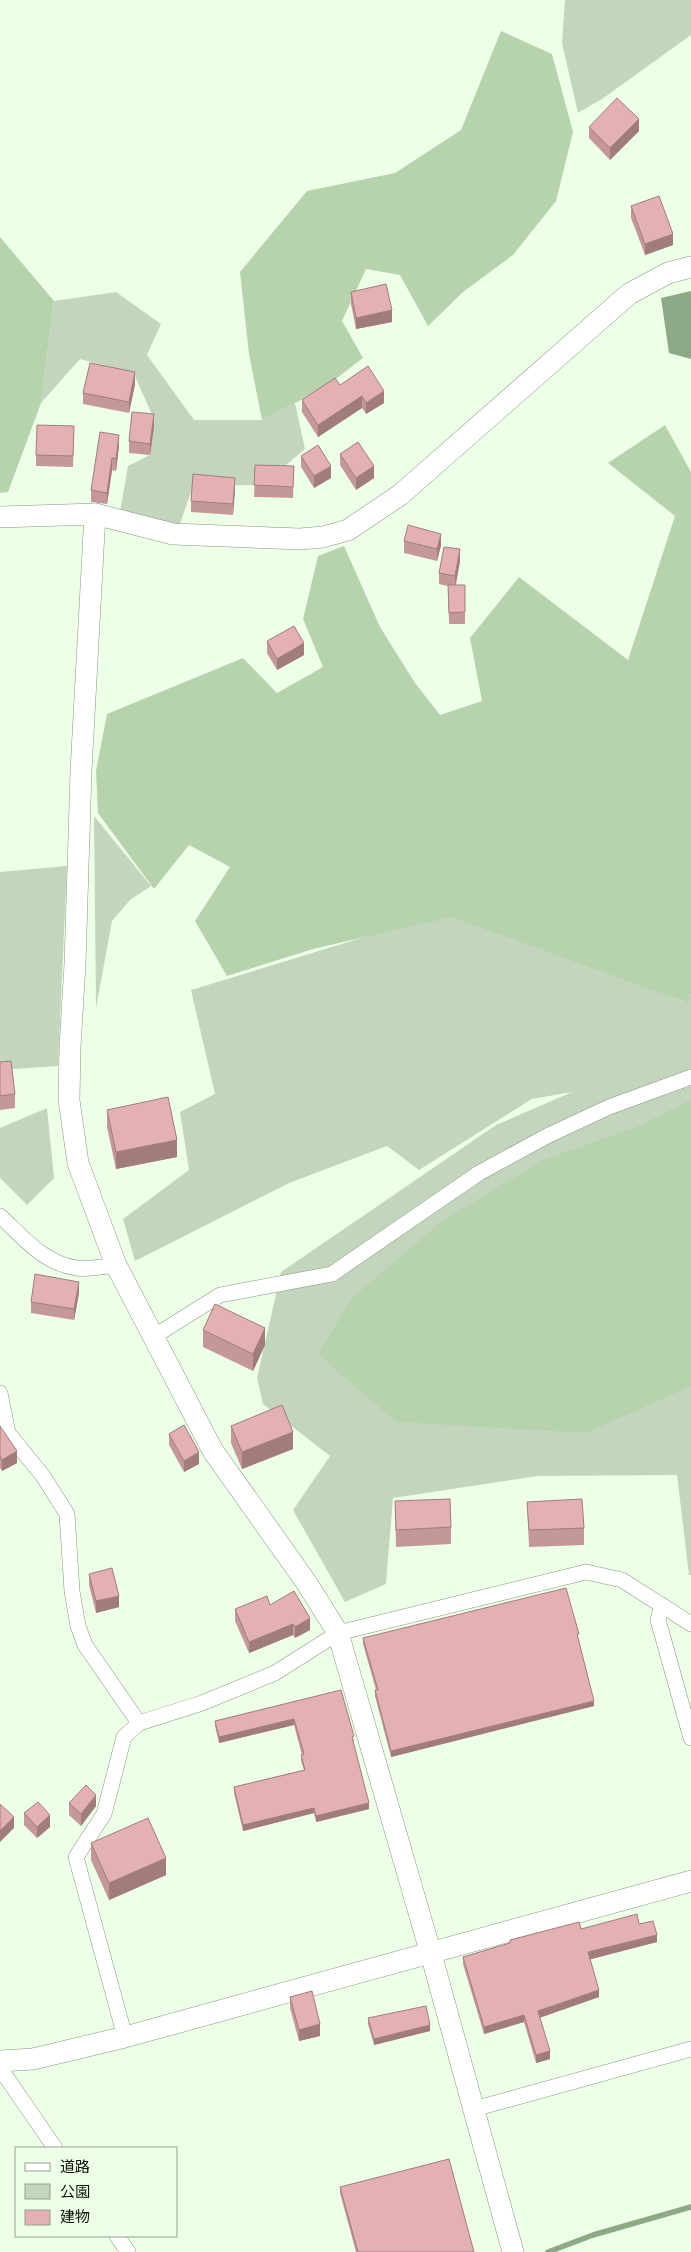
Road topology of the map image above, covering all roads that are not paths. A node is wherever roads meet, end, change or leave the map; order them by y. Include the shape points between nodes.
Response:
1 (691, 267) edge
2 (95, 514) junction
3 (0, 517) edge
4 (691, 1077) edge
5 (0, 1216) edge
6 (116, 1265) junction
7 (153, 1337) junction
8 (0, 1393) edge
9 (662, 1605) junction
10 (691, 1624) edge
11 (338, 1633) junction
12 (139, 1723) junction
13 (691, 1738) edge
14 (691, 1881) edge
15 (431, 1954) junction
16 (125, 2037) junction
17 (691, 2048) edge
18 (0, 2061) edge
19 (0, 2068) edge
20 (474, 2109) junction
21 (54, 2147) edge
22 (118, 2237) edge
23 (128, 2252) edge
24 (513, 2252) edge

1 - 2 street via 668,273 629,294 400,495 348,530 300,539 173,534
2 - 3 street
2 - 6 street via 69,1100 78,1163
4 - 7 street via 609,1107 479,1173 332,1274 220,1295
5 - 6 street via 34,1248 57,1264 79,1269
6 - 7 street
7 - 11 street via 213,1451
8 - 12 street via 8,1433 43,1476 67,1514 72,1591 85,1645
9 - 10 street
9 - 11 street via 622,1580 586,1572
9 - 13 street via 658,1620
11 - 12 street via 275,1673 202,1703
11 - 15 street
12 - 16 street via 124,1737 104,1814 76,1857
14 - 15 street
15 - 16 street
15 - 20 street
16 - 18 street via 33,2059
17 - 20 street
19 - 21 street
20 - 24 street
22 - 23 street

